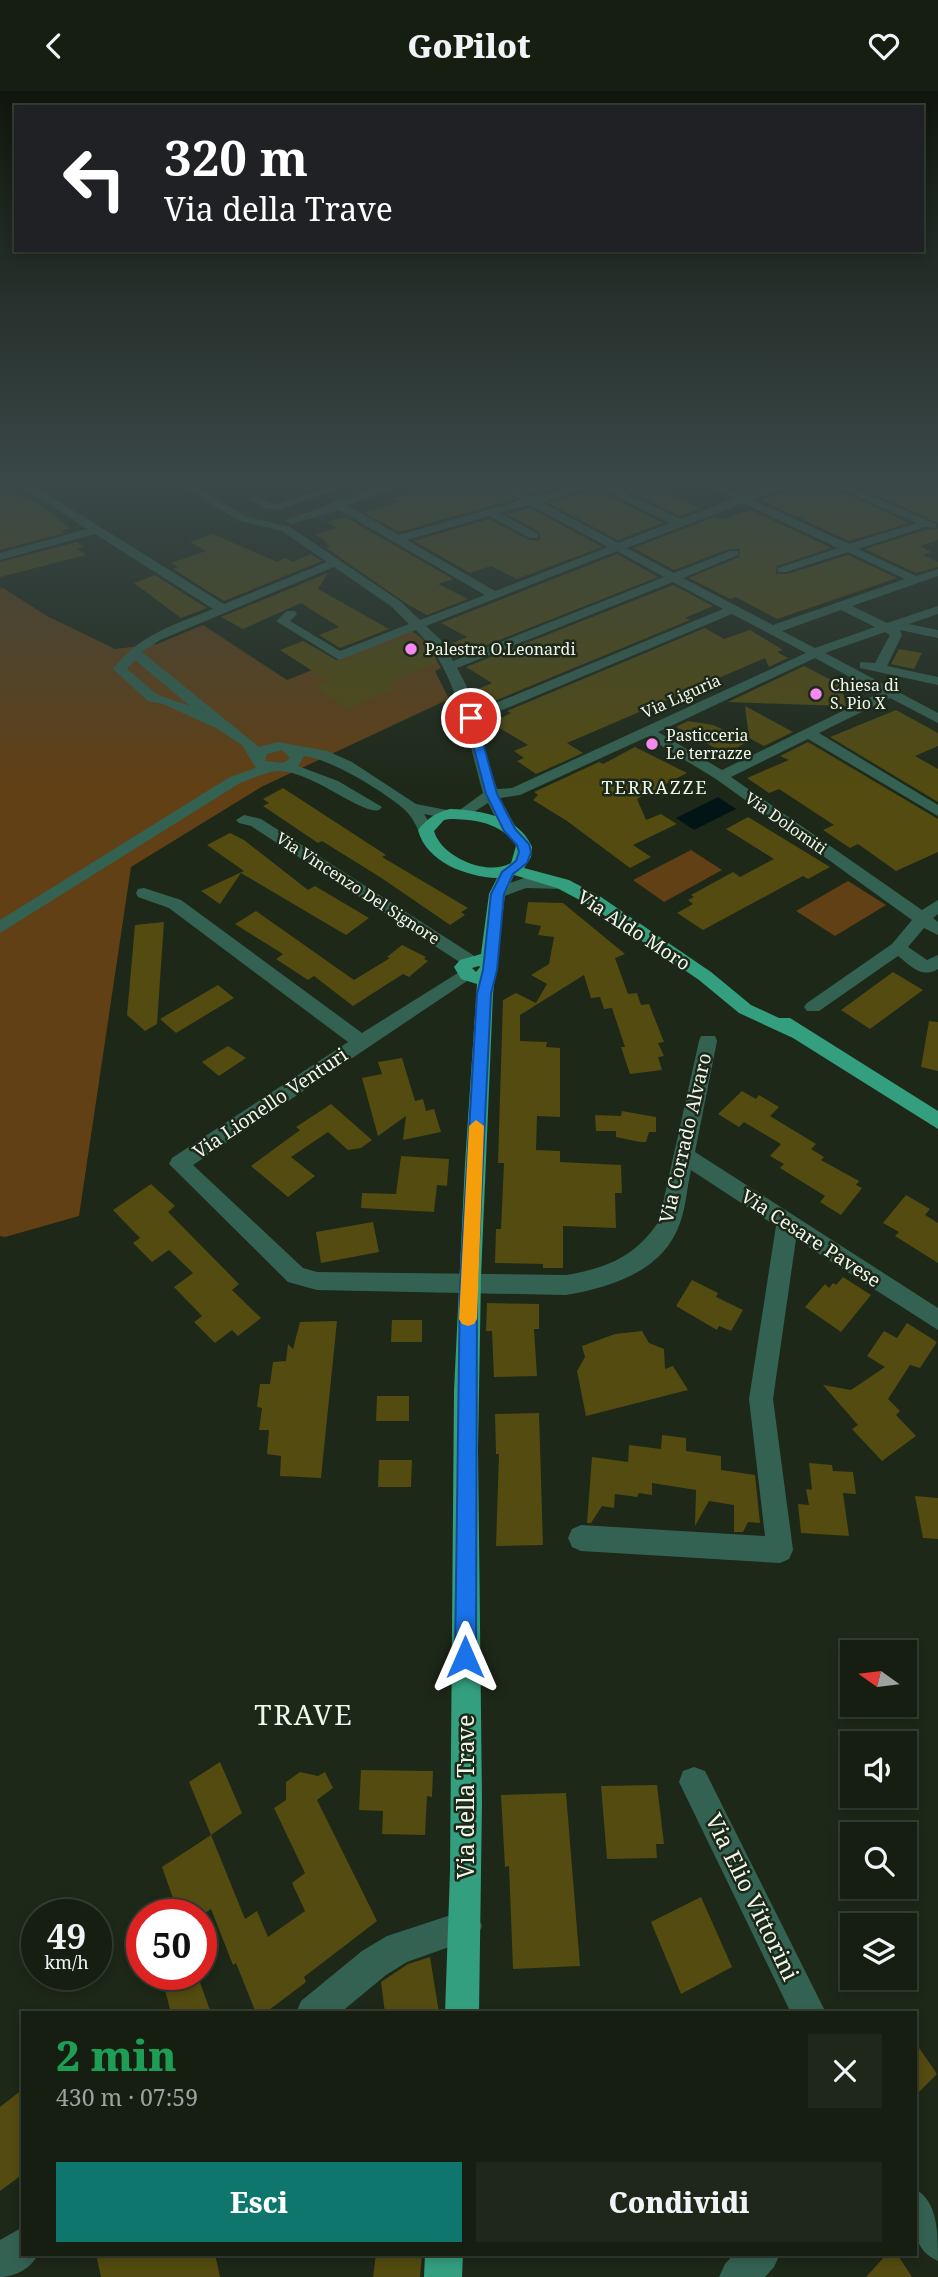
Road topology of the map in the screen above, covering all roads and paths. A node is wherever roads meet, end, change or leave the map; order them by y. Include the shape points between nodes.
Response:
1 (182, 584) edge
2 (285, 584) edge
3 (365, 584) edge
4 (475, 584) edge
5 (522, 584) edge
6 (656, 584) edge
7 (686, 584) edge
8 (905, 584) edge
9 (494, 595) junction
10 (842, 606) junction
11 (733, 609) junction
12 (224, 610) junction
13 (937, 610) edge
14 (291, 614) dead end
15 (792, 623) junction
16 (419, 624) junction
17 (889, 626) junction
18 (772, 630) junction
19 (938, 634) edge
20 (834, 645) junction
21 (135, 653) junction
22 (817, 654) junction
23 (451, 666) junction
24 (842, 667) junction
25 (879, 668) junction
26 (938, 681) edge
27 (890, 693) junction
28 (907, 702) junction
29 (938, 704) edge
30 (471, 718) junction
31 (938, 719) edge
32 (221, 725) junction
33 (647, 731) junction
34 (808, 733) junction
35 (247, 742) junction
36 (275, 746) junction
37 (256, 757) junction
38 (291, 760) junction
39 (270, 768) junction
40 (721, 776) junction
41 (235, 780) junction
42 (491, 794) junction
43 (374, 807) dead end
44 (412, 808) junction
45 (938, 811) edge
46 (457, 814) junction
47 (244, 820) dead end
48 (426, 830) junction
49 (510, 831) junction
50 (525, 852) junction
51 (472, 869) junction
52 (511, 871) junction
53 (563, 884) junction
54 (144, 893) dead end
55 (498, 894) junction
56 (933, 909) edge
57 (0, 928) edge
58 (938, 930) edge
59 (898, 948) junction
60 (938, 961) edge
61 (478, 972) junction
62 (813, 1007) dead end
63 (708, 1041) dead end
64 (361, 1042) junction
65 (938, 1121) edge
66 (684, 1155) junction
67 (787, 1223) junction
68 (469, 1284) junction
69 (938, 1320) edge
70 (581, 1538) dead end
71 (694, 1782) dead end
72 (466, 1926) junction
73 (315, 2011) edge
74 (462, 2011) edge
75 (808, 2011) edge
76 (917, 2210) edge
77 (938, 2242) edge
78 (21, 2248) edge
79 (444, 2256) edge
80 (759, 2256) edge
81 (0, 2264) edge
82 (443, 2277) edge
83 (738, 2277) edge

1 - 12 street
2 - 12 street
3 - 16 street
4 - 9 street
5 - 9 street
6 - 23 street
7 - 11 street
8 - 10 street
9 - 16 street
10 - 15 street
10 - 17 street
11 - 18 street
11 - 30 street
12 - 21 street via 156,637
13 - 17 street, Via Liguria
14 - 16 street via 282,621 339,656
15 - 18 street
15 - 20 street
16 - 23 street
17 - 19 street
17 - 20 street, Via Liguria
17 - 25 street via 896,635
18 - 22 street
20 - 22 street, Via Liguria
21 - 32 street
21 - 32 street via 120,669 153,698
22 - 24 street
22 - 33 street, Via Liguria
23 - 30 street
24 - 25 street
24 - 27 street
25 - 26 street
27 - 28 street
27 - 34 street
28 - 29 street via 915,699
28 - 31 street
30 - 42 street
32 - 35 street
33 - 40 street, Via Dolomiti
33 - 42 street, Via Liguria via 515,792
34 - 40 street
34 - 45 street
35 - 36 street
35 - 37 street
36 - 37 street
36 - 38 street
37 - 39 street
37 - 41 street
38 - 39 street
38 - 43 street
38 - 44 street via 334,758
39 - 41 street
40 - 56 street, Via Dolomiti
41 - 57 street
42 - 46 street
42 - 49 street
44 - 46 street
44 - 48 street
46 - 48 main road via 431,823
46 - 49 main road via 494,822
47 - 61 street, Via Vincenzo Del Signore via 256,822
48 - 51 main road via 434,848
49 - 50 main road
50 - 52 main road, Via della Trave
50 - 53 main road, Via Aldo Moro
51 - 52 main road
51 - 55 main road
52 - 53 main road, Via Aldo Moro
52 - 55 main road, Via della Trave
53 - 55 street, Via Aldo Moro via 524,883
53 - 65 main road, Via Aldo Moro via 705,976 746,1009 794,1032
54 - 64 street via 175,904
55 - 61 main road, Via della Trave via 491,939
56 - 58 street, Via Dolomiti
56 - 59 street
59 - 60 street via 926,968
59 - 62 street
61 - 64 street, Via Lionello Venturi
61 - 68 main road, Via della Trave
63 - 66 street, Via Corrado Alvaro
64 - 68 street, Via Lionello Venturi via 179,1164 296,1275 317,1281
66 - 67 street, Via Cesare Pavese
66 - 68 street, Via Corrado Alvaro via 669,1223 656,1245 627,1270 566,1286
67 - 69 street, Via Cesare Pavese
67 - 70 street via 761,1399 780,1550
68 - 72 main road, Via della Trave
71 - 75 street, Via Elio Vittorini
72 - 73 street via 399,1948
72 - 74 main road, Via della Trave
76 - 77 street
78 - 81 street
79 - 82 main road
80 - 83 street

